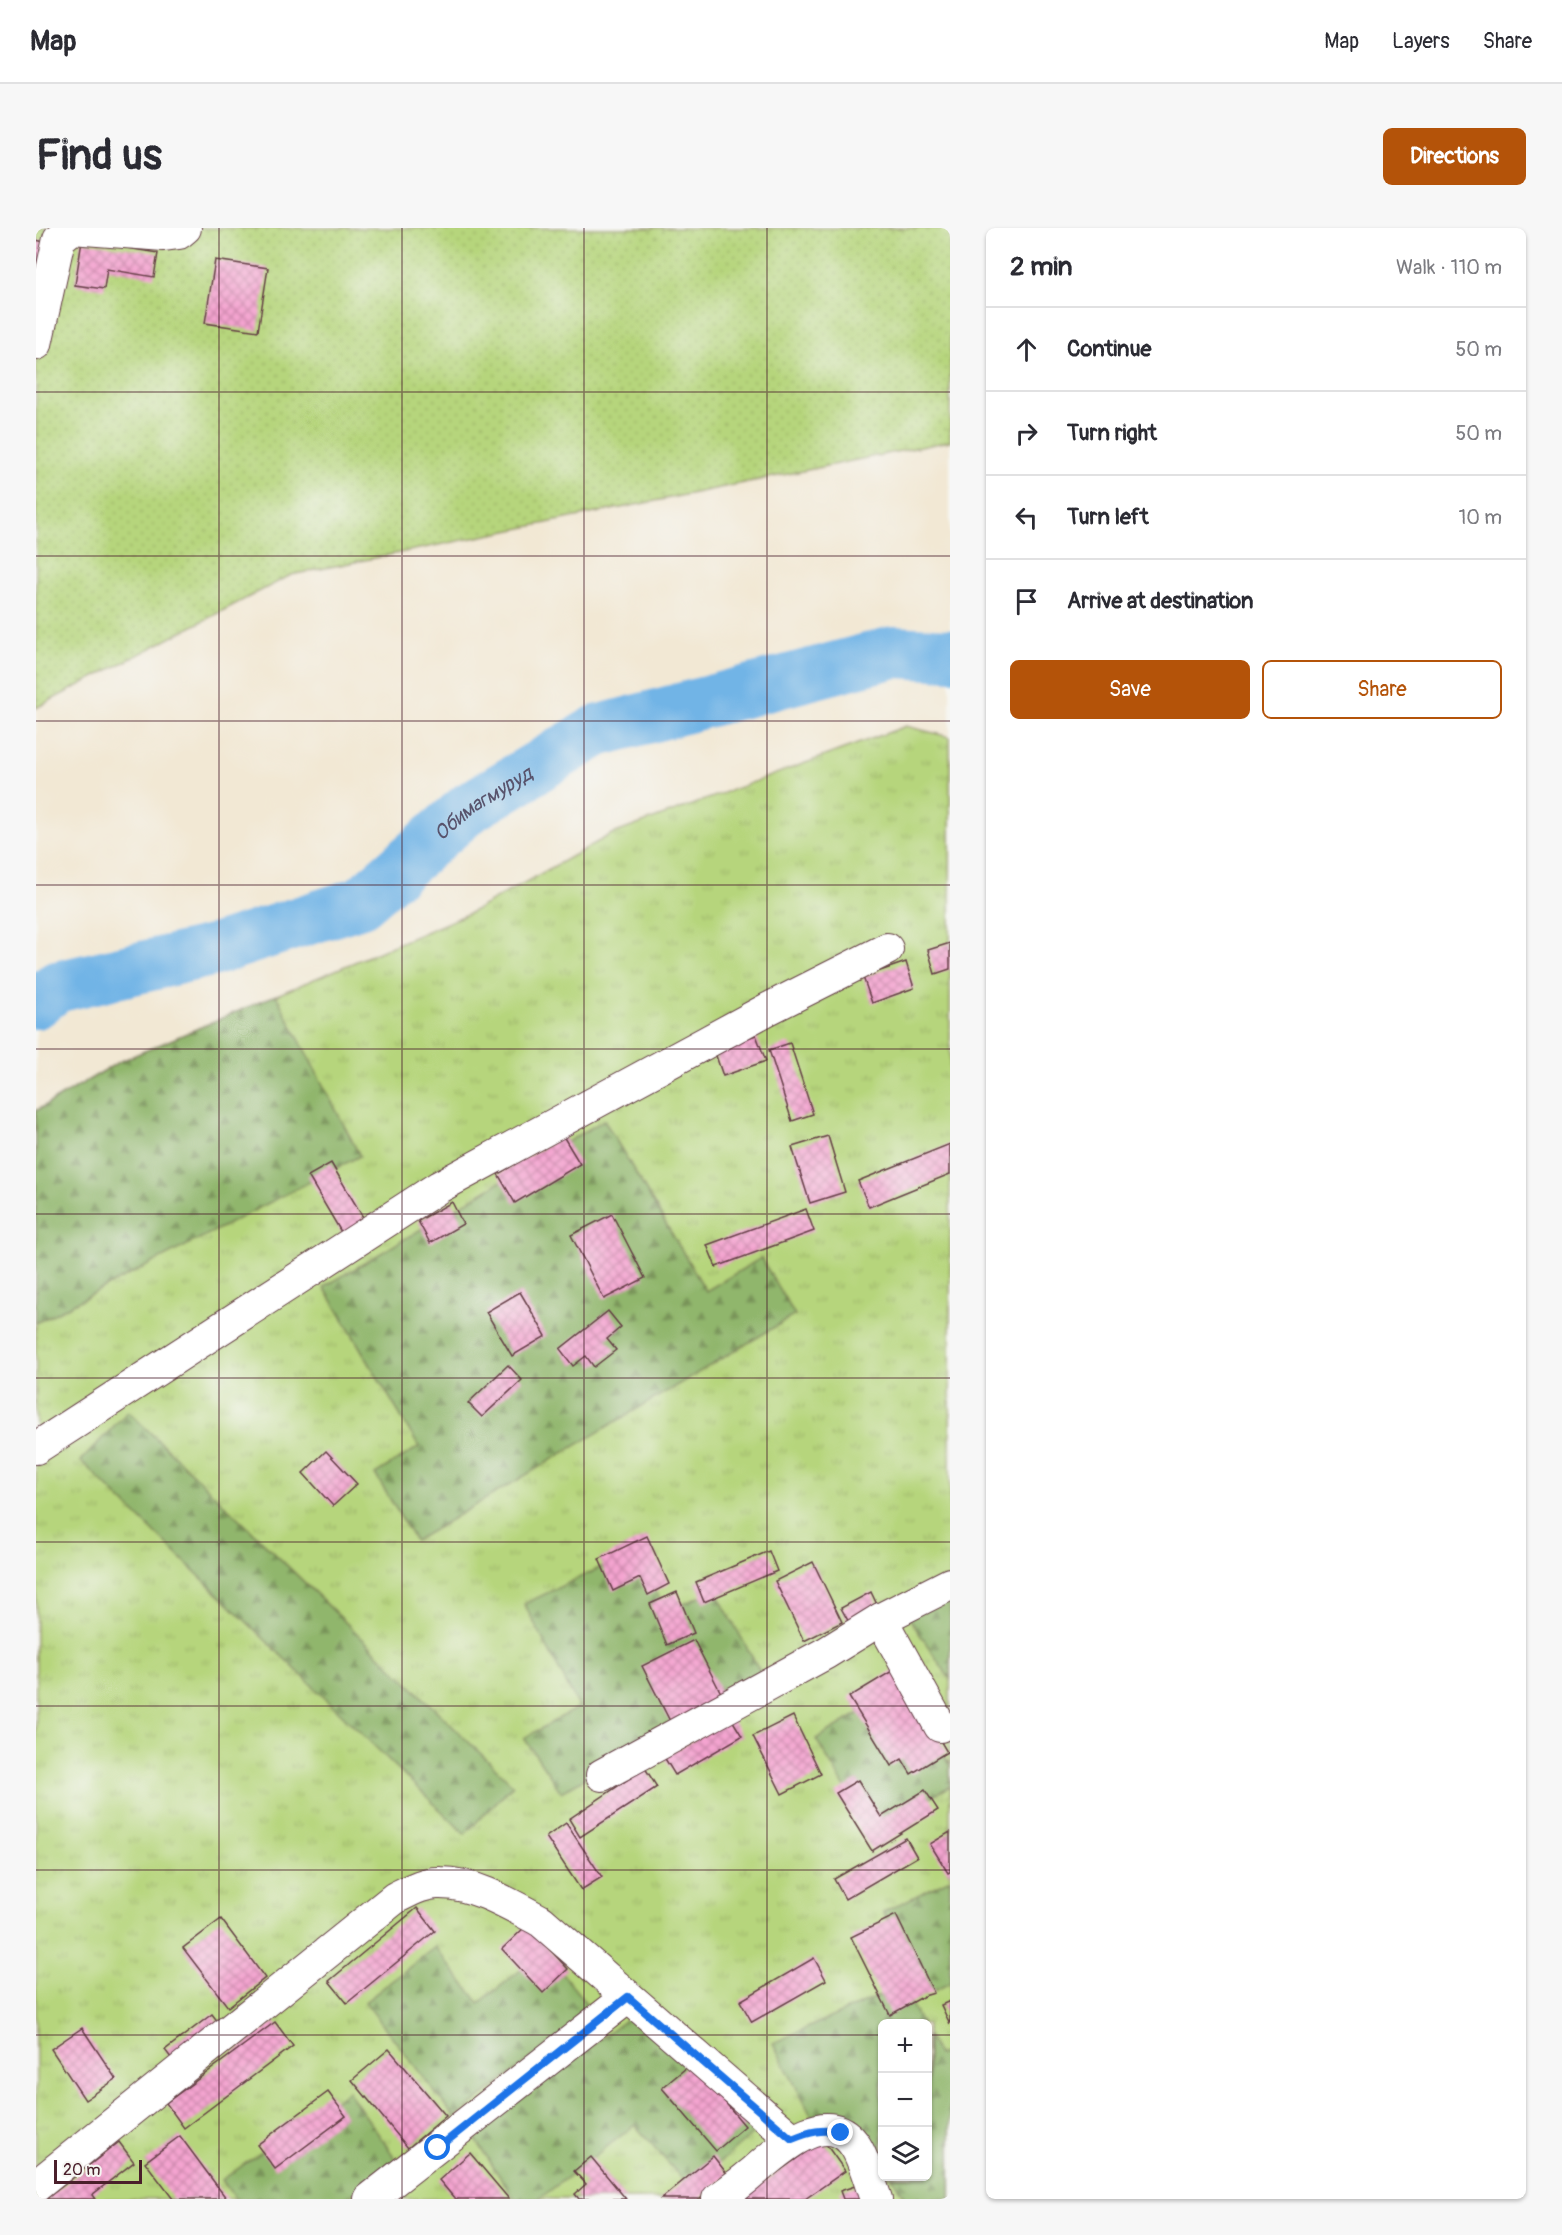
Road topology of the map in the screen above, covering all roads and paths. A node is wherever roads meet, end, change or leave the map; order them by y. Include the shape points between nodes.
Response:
1 (184, 228) edge
2 (36, 345) edge
3 (887, 949) dead end
4 (36, 1448) edge
5 (950, 1584) edge
6 (881, 1619) junction
7 (946, 1729) edge
8 (602, 1775) dead end
9 (628, 1997) junction
10 (792, 2139) junction
11 (36, 2186) edge
12 (370, 2199) edge
13 (718, 2199) edge
14 (876, 2199) edge

1 - 2 street via 179,233 164,235 72,228 59,239
3 - 4 street via 768,1008 440,1187
5 - 6 street
6 - 7 street
6 - 8 street
9 - 10 street
9 - 11 street via 541,1921 511,1905 463,1886 438,1882 417,1887 395,1898
9 - 12 street
10 - 13 street
10 - 14 street via 808,2132 841,2133 856,2146

